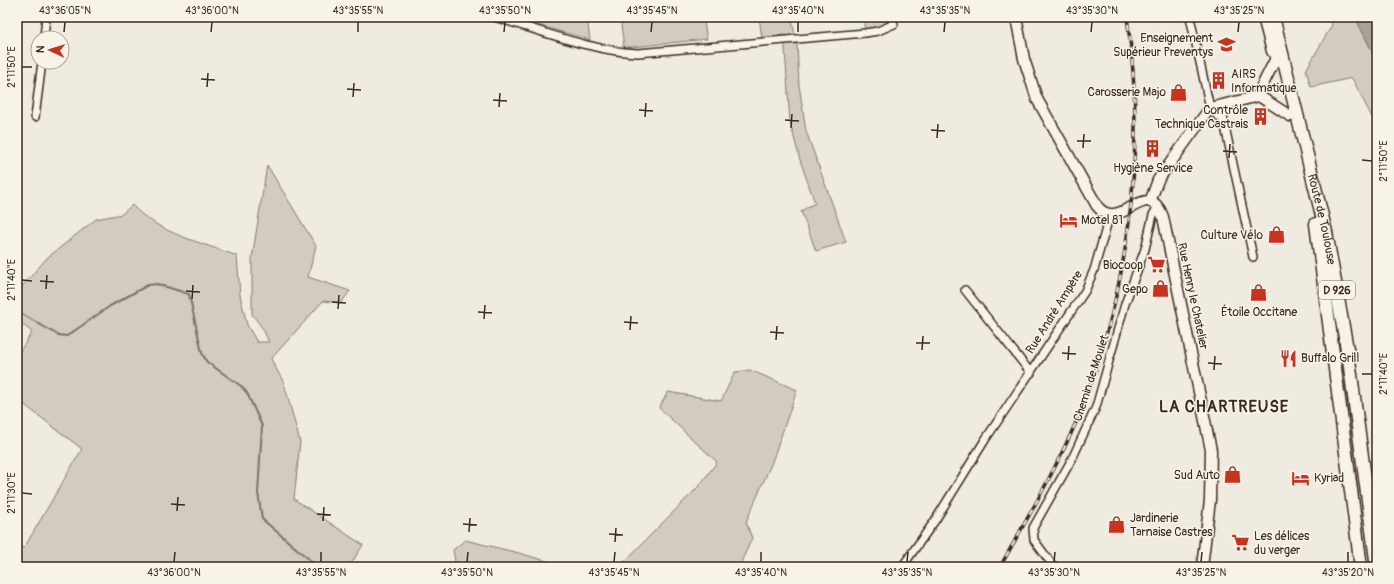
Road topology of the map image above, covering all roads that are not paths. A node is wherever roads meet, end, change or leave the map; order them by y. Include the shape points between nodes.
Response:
1 (46, 17) edge
2 (891, 17) edge
3 (1016, 17) edge
4 (1190, 17) edge
5 (1264, 17) edge
6 (1273, 17) edge
7 (497, 18) edge
8 (45, 30) edge
9 (1275, 60) junction
10 (41, 70) edge
11 (1259, 96) junction
12 (1222, 105) junction
13 (1210, 108) junction
14 (1290, 116) junction
15 (35, 117) dead end
16 (1224, 122) junction
17 (1154, 204) junction
18 (1110, 214) junction
19 (1253, 257) dead end
20 (965, 290) dead end
21 (1031, 373) junction
22 (902, 567) edge
23 (1054, 567) edge
24 (1202, 567) edge
25 (1361, 567) edge
26 (1377, 567) edge

1 - 8 street
2 - 7 street via 894,24 878,31 638,53 580,43
3 - 18 main road via 1028,72 1044,114 1098,206
4 - 13 street
5 - 9 main road, Route de Toulouse / D 926
6 - 26 main road, Route de Toulouse / D 926 via 1326,232 1349,360
9 - 11 main road via 1260,88
9 - 14 main road, Route de Toulouse / D 926
10 - 15 street
11 - 12 main road
11 - 14 main road
12 - 13 main road
12 - 16 street
13 - 16 street
13 - 17 main road via 1158,180
14 - 25 main road, Route de Toulouse / D 926 via 1319,235
16 - 19 street
17 - 18 main road via 1138,202 1122,213
17 - 23 street, Chemin de Moulet via 1143,254 1125,304 1096,407 1072,459 1033,528 1034,540
17 - 24 main road, Rue Henry le Chatelier via 1163,217 1211,450 1210,500
18 - 21 street, Rue André Ampère via 1088,286
20 - 21 street
21 - 22 street, Rue André Ampère

